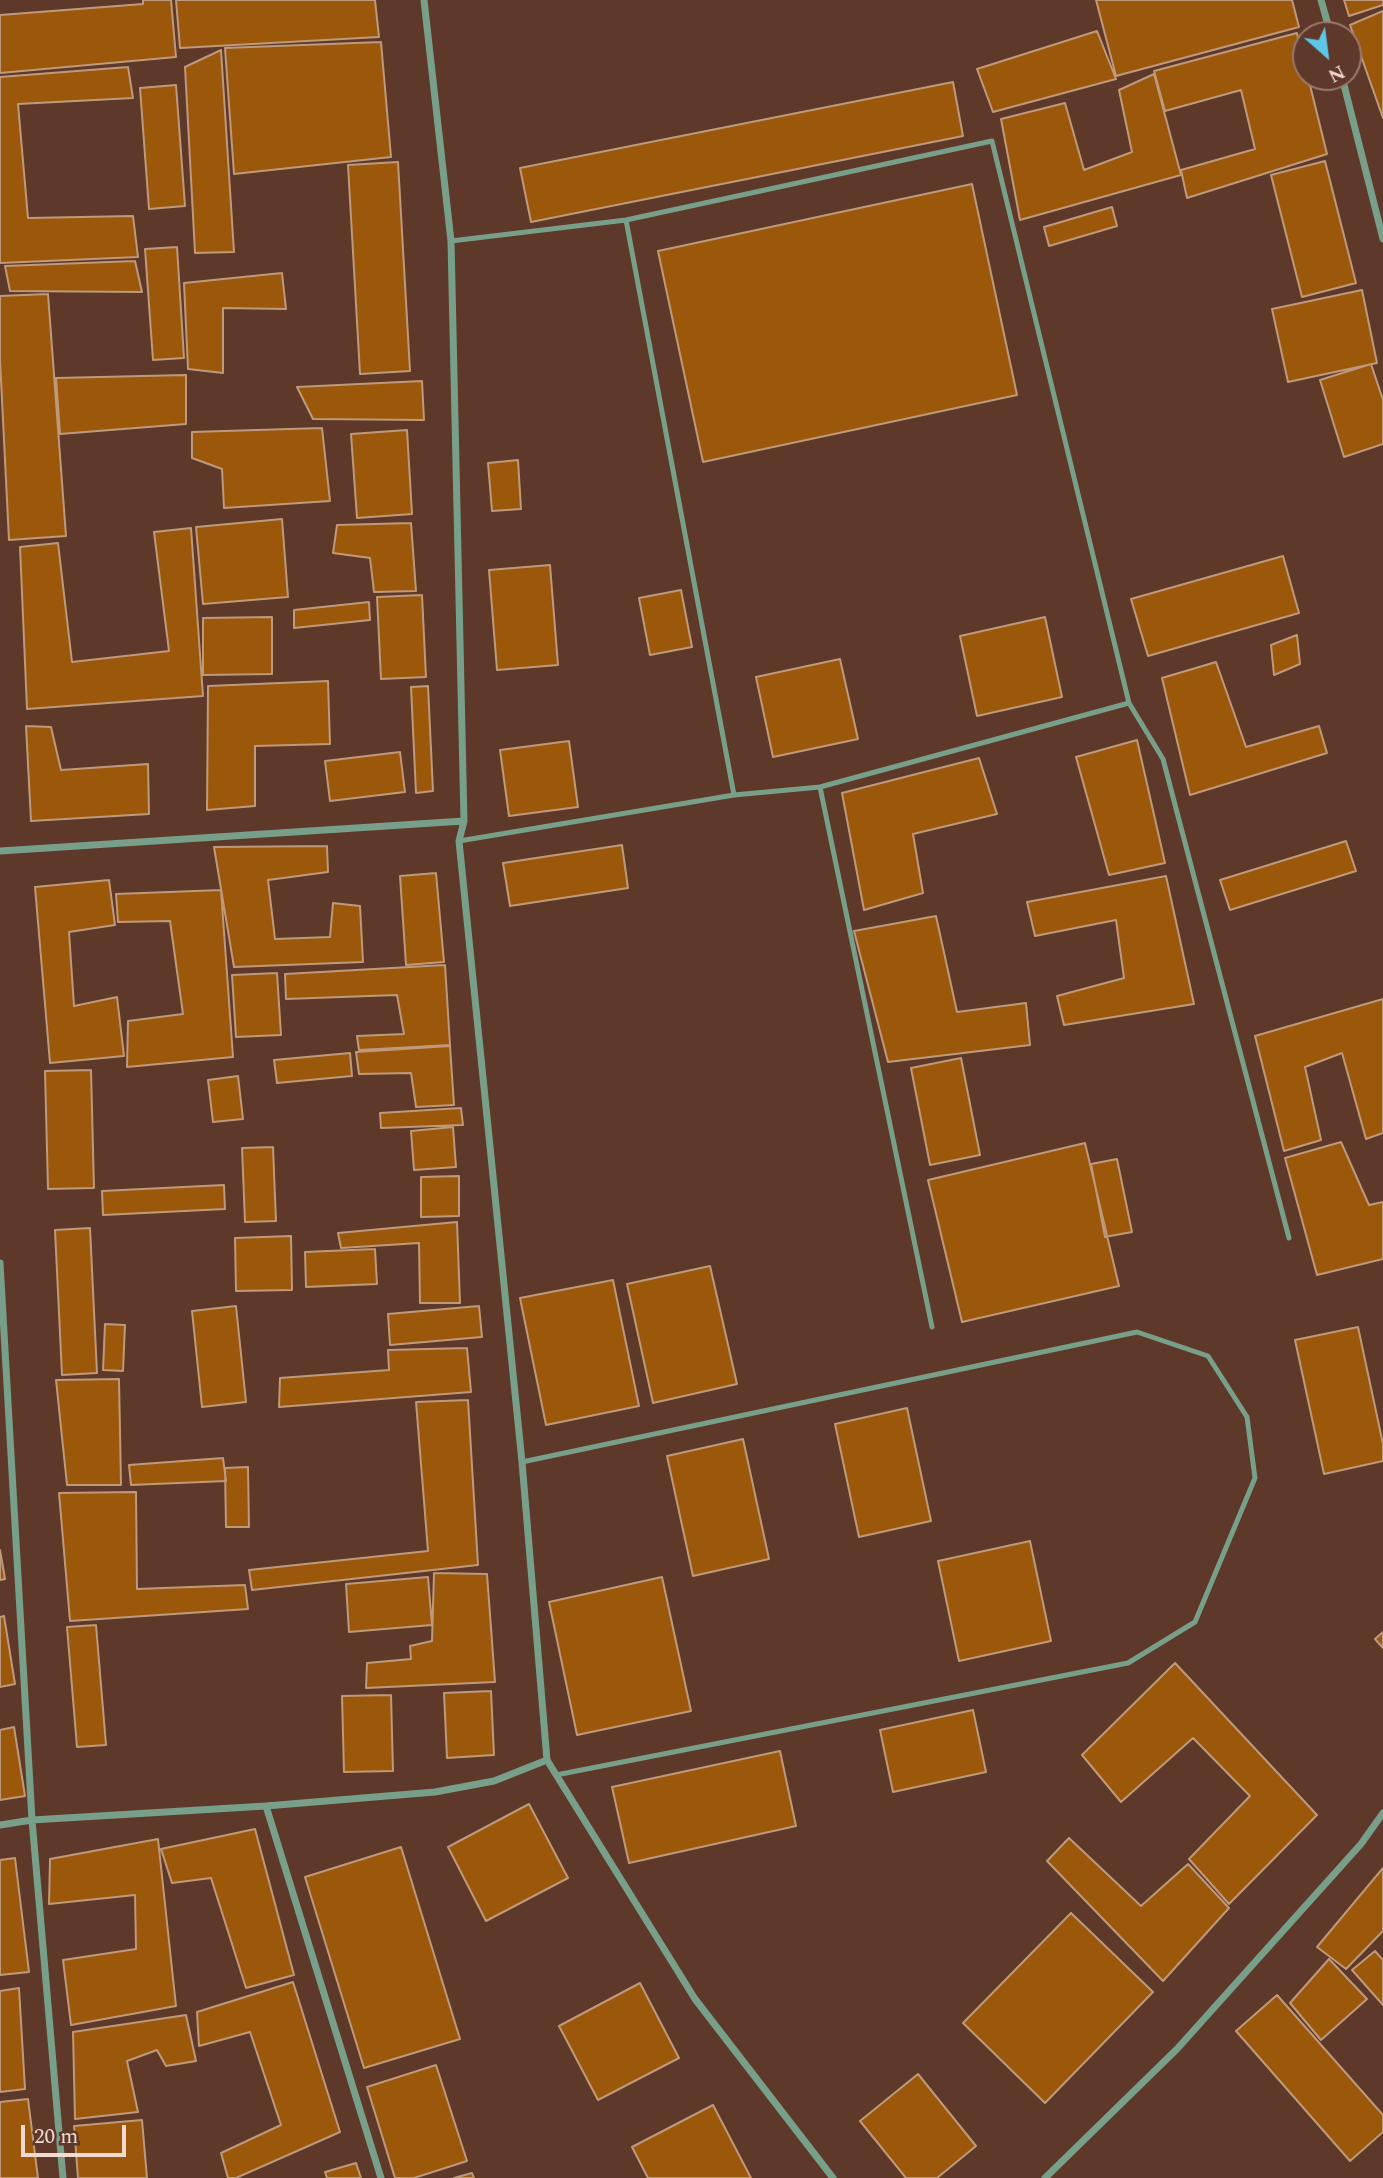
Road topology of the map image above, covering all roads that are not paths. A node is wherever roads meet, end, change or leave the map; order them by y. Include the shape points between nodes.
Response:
1 (424, 0) edge
2 (1321, 0) edge
3 (1327, 21) edge
4 (1346, 91) edge
5 (626, 220) junction
6 (1383, 239) edge
7 (451, 242) junction
8 (1129, 703) junction
9 (820, 787) junction
10 (734, 795) junction
11 (464, 821) junction
12 (459, 841) junction
13 (0, 851) edge
14 (1289, 1238) dead end
15 (0, 1263) edge
16 (932, 1326) dead end
17 (522, 1462) junction
18 (547, 1760) junction
19 (556, 1775) junction
20 (265, 1805) junction
21 (1383, 1813) edge
22 (32, 1820) junction
23 (0, 1825) edge
24 (63, 2178) edge
25 (381, 2178) edge
26 (833, 2178) edge
27 (1045, 2178) edge

1 - 7 street
2 - 3 street
4 - 6 street
5 - 7 lane
5 - 8 lane via 992,141
5 - 10 lane
7 - 11 street
8 - 9 lane
8 - 14 lane via 1163,759
9 - 10 lane
9 - 16 lane
10 - 12 lane
11 - 12 street
11 - 13 street
12 - 17 street
15 - 22 street
17 - 18 street
17 - 19 lane via 1137,1332 1208,1356 1247,1417 1255,1478 1195,1622 1128,1663
18 - 19 street
18 - 20 street via 494,1781 435,1792
19 - 26 street via 695,1999
20 - 22 street
20 - 25 street
21 - 27 street via 1362,1844 1177,2049
22 - 23 street
22 - 24 street

